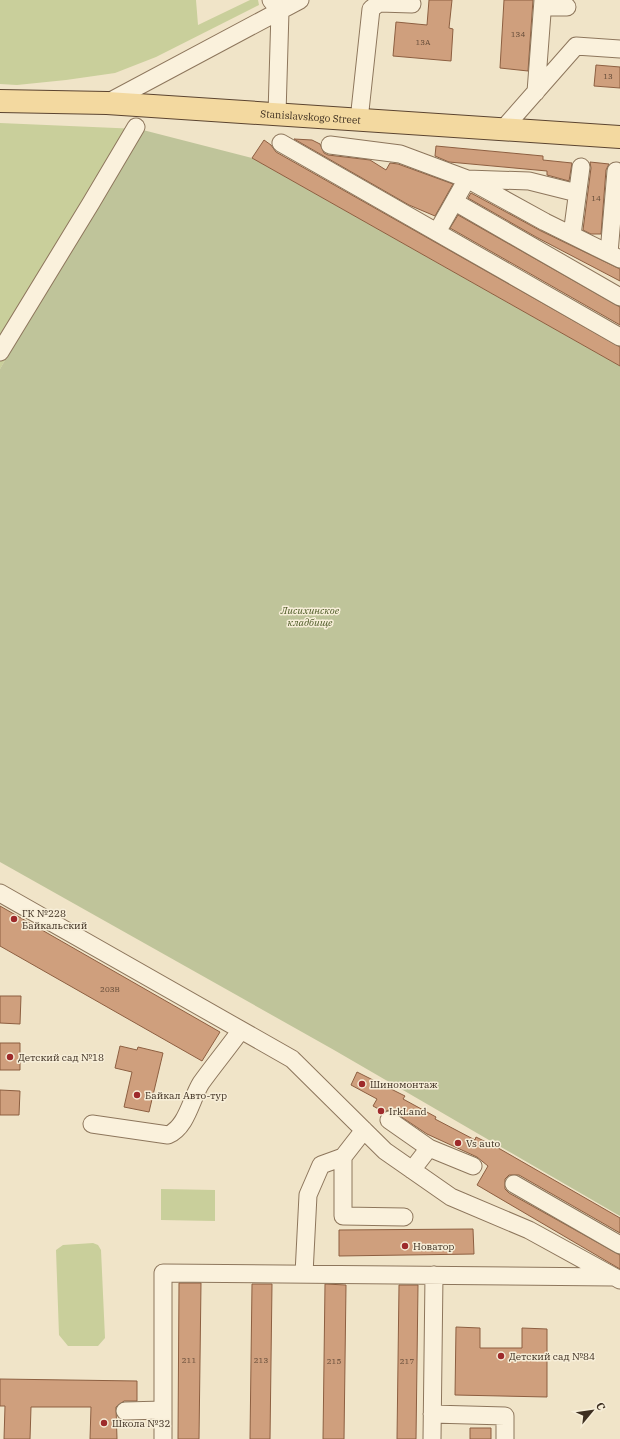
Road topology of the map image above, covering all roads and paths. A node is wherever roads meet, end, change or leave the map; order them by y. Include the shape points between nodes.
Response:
1 (300, 0) edge
2 (412, 4) dead end
3 (543, 4) edge
4 (276, 5) edge
5 (567, 7) dead end
6 (620, 49) edge
7 (536, 92) junction
8 (0, 101) edge
9 (107, 103) junction
10 (277, 114) junction
11 (359, 120) junction
12 (136, 127) dead end
13 (503, 129) junction
14 (620, 137) edge
15 (281, 143) dead end
16 (330, 145) dead end
17 (581, 167) dead end
18 (616, 171) dead end
19 (467, 179) junction
20 (577, 193) junction
21 (455, 202) junction
22 (437, 232) junction
23 (572, 235) junction
24 (614, 256) edge
25 (620, 298) edge
26 (620, 337) edge
27 (0, 352) edge
28 (0, 893) edge
29 (241, 1030) junction
30 (389, 1120) dead end
31 (92, 1124) dead end
32 (364, 1130) junction
33 (429, 1148) junction
34 (343, 1157) junction
35 (473, 1166) dead end
36 (412, 1170) junction
37 (514, 1184) dead end
38 (404, 1217) dead end
39 (620, 1245) edge
40 (304, 1274) junction
41 (434, 1275) junction
42 (617, 1278) edge
43 (163, 1410) junction
44 (125, 1411) dead end
45 (432, 1414) junction
46 (163, 1439) edge
47 (432, 1439) edge
48 (505, 1439) edge

1 - 4 street
2 - 11 street via 379,3 371,8
3 - 5 street
3 - 7 street
4 - 9 street
4 - 10 street
6 - 7 street via 576,46
7 - 13 street
8 - 9 main road, Stanislavskogo Street
9 - 10 main road, Stanislavskogo Street
10 - 11 main road, Stanislavskogo Street
11 - 13 main road, Stanislavskogo Street
12 - 27 street
13 - 14 main road, Stanislavskogo Street
15 - 22 street
16 - 19 street via 400,154
17 - 20 street
18 - 24 street
19 - 20 street via 529,182
19 - 21 street
19 - 23 street
20 - 23 street
21 - 22 street
21 - 25 street
22 - 26 street
23 - 24 street
28 - 29 street
29 - 31 street via 200,1084 183,1121 172,1133
29 - 32 street via 292,1059
30 - 33 street
32 - 34 street
32 - 36 street via 385,1151
33 - 35 street
33 - 36 street
34 - 38 street via 343,1216
34 - 40 street via 321,1165 308,1195
36 - 42 street via 451,1197 530,1230
37 - 39 street
40 - 41 street
40 - 43 street via 163,1273
41 - 42 street
41 - 45 street
43 - 44 street
43 - 46 street
45 - 47 street
45 - 48 street via 505,1416

